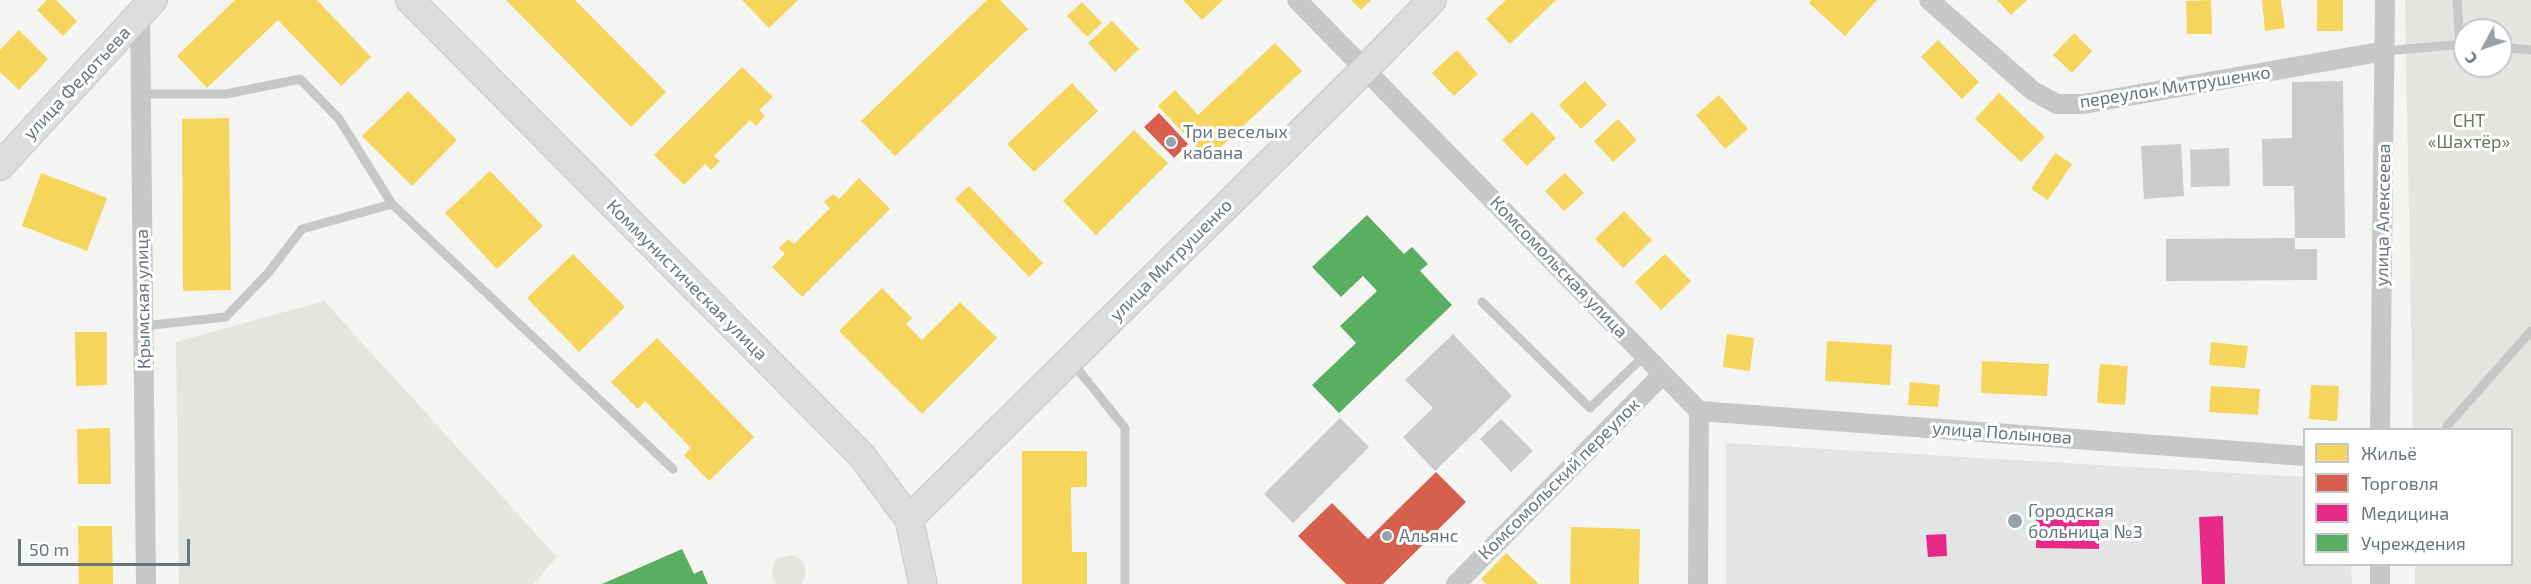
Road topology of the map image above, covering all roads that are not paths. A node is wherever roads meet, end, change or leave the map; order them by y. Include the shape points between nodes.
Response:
1 (410, 0) edge
2 (1297, 0) edge
3 (1432, 0) edge
4 (1929, 0) edge
5 (2385, 0) edge
6 (2457, 0) edge
7 (147, 7) edge
8 (2459, 18) edge
9 (2453, 45) edge
10 (2513, 47) edge
11 (2530, 48) edge
12 (2385, 51) junction
13 (1366, 68) junction
14 (141, 94) junction
15 (0, 166) edge
16 (392, 204) junction
17 (1482, 302) dead end
18 (143, 326) junction
19 (2531, 331) edge
20 (1645, 356) junction
21 (1071, 360) junction
22 (1663, 374) junction
23 (1699, 411) junction
24 (2447, 426) dead end
25 (2380, 428) edge
26 (2303, 456) edge
27 (673, 469) dead end
28 (909, 519) junction
29 (2380, 566) edge
30 (146, 584) edge
31 (923, 584) edge
32 (1125, 584) edge
33 (1456, 584) edge
34 (1698, 584) edge
35 (2380, 584) edge

1 - 28 main road, Коммунистическая улица via 862,456
2 - 13 street, Комсомольская улица
3 - 13 main road, улица Митрушенко
4 - 12 street, переулок Митрушенко via 2033,92 2057,104 2083,104
5 - 12 street, улица Алексеева
6 - 8 lane
7 - 14 street, Крымская улица
7 - 15 main road, улица Федотьева
9 - 12 lane
10 - 11 lane
12 - 25 street, улица Алексеева
13 - 20 street, Комсомольская улица
13 - 21 main road, улица Митрушенко
14 - 16 lane via 226,94 300,79 339,119
14 - 18 street, Крымская улица
16 - 18 lane via 302,230 226,317
16 - 27 lane
17 - 20 lane via 1590,408
18 - 30 street, Крымская улица
19 - 24 lane
20 - 22 street, Комсомольская улица
21 - 28 main road, улица Митрушенко
21 - 32 lane via 1125,428
22 - 23 street, Комсомольская улица
22 - 33 street, Комсомольский переулок
23 - 26 street, улица Полынова
23 - 34 street
28 - 31 main road, Коммунистическая улица
29 - 35 street

